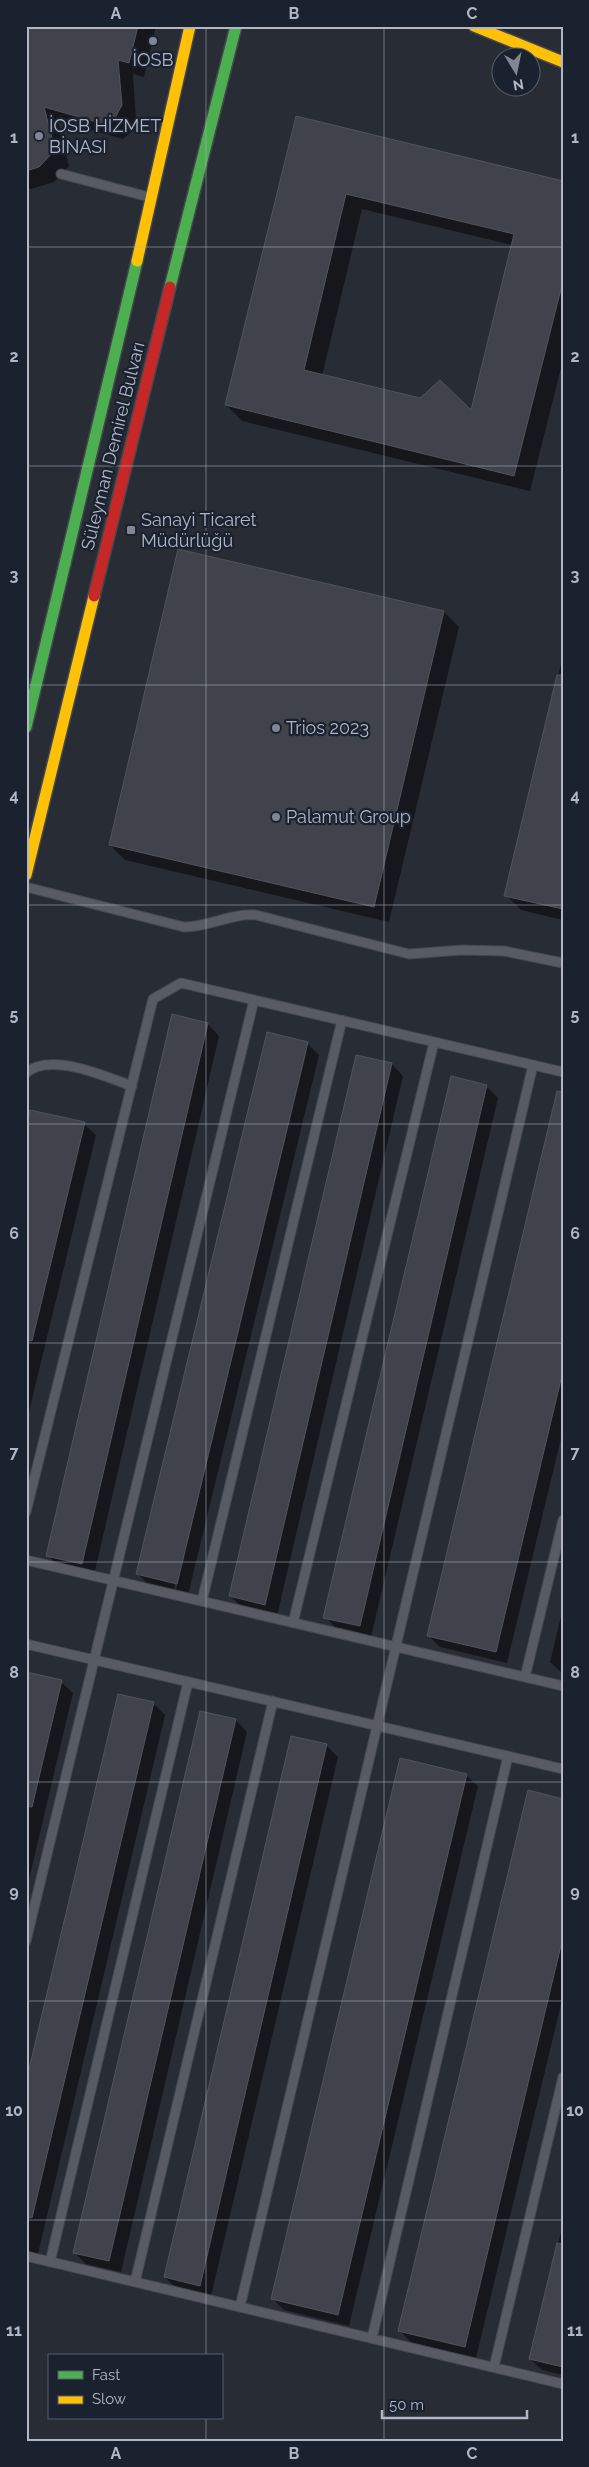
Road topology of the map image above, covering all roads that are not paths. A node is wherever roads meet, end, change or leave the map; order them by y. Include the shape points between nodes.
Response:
1 (190, 26) edge
2 (236, 26) edge
3 (474, 26) edge
4 (563, 62) edge
5 (61, 174) dead end
6 (152, 198) junction
7 (26, 728) edge
8 (26, 875) edge
9 (26, 887) edge
10 (563, 963) edge
11 (254, 1000) junction
12 (342, 1020) junction
13 (434, 1042) junction
14 (533, 1065) junction
15 (563, 1072) edge
16 (26, 1073) edge
17 (132, 1086) junction
18 (26, 1512) edge
19 (563, 1520) edge
20 (26, 1560) edge
21 (114, 1580) junction
22 (202, 1602) junction
23 (293, 1623) junction
24 (26, 1644) edge
25 (396, 1647) junction
26 (94, 1660) junction
27 (525, 1678) junction
28 (188, 1682) junction
29 (563, 1686) edge
30 (273, 1701) junction
31 (377, 1726) junction
32 (508, 1756) junction
33 (563, 1769) edge
34 (26, 1941) edge
35 (563, 2076) edge
36 (26, 2256) edge
37 (50, 2262) junction
38 (135, 2282) junction
39 (240, 2307) junction
40 (372, 2338) junction
41 (494, 2367) junction
42 (563, 2384) edge

1 - 6 street, Süleyman Demirel Bulvarı
2 - 8 street, Süleyman Demirel Bulvarı
3 - 4 street
5 - 6 lane
6 - 7 street, Süleyman Demirel Bulvarı
9 - 10 lane via 184,927 204,926 245,914 256,915 409,954 504,951
11 - 12 lane
11 - 17 lane via 182,983 153,999
11 - 21 lane
12 - 13 lane
12 - 22 lane
13 - 14 lane
13 - 23 lane
14 - 15 lane
14 - 25 lane
16 - 17 lane via 38,1067 65,1064
17 - 18 lane
19 - 27 lane
20 - 21 lane
21 - 22 lane
21 - 26 lane
22 - 23 lane
23 - 25 lane
24 - 26 lane
25 - 27 lane
25 - 31 lane
26 - 28 lane
26 - 34 lane
27 - 29 lane
28 - 30 lane
28 - 37 lane
30 - 31 lane
30 - 38 lane
31 - 32 lane
31 - 39 lane
32 - 33 lane
32 - 40 lane
35 - 41 lane
36 - 37 lane
37 - 38 lane
38 - 39 lane
39 - 40 lane
40 - 41 lane
41 - 42 lane

